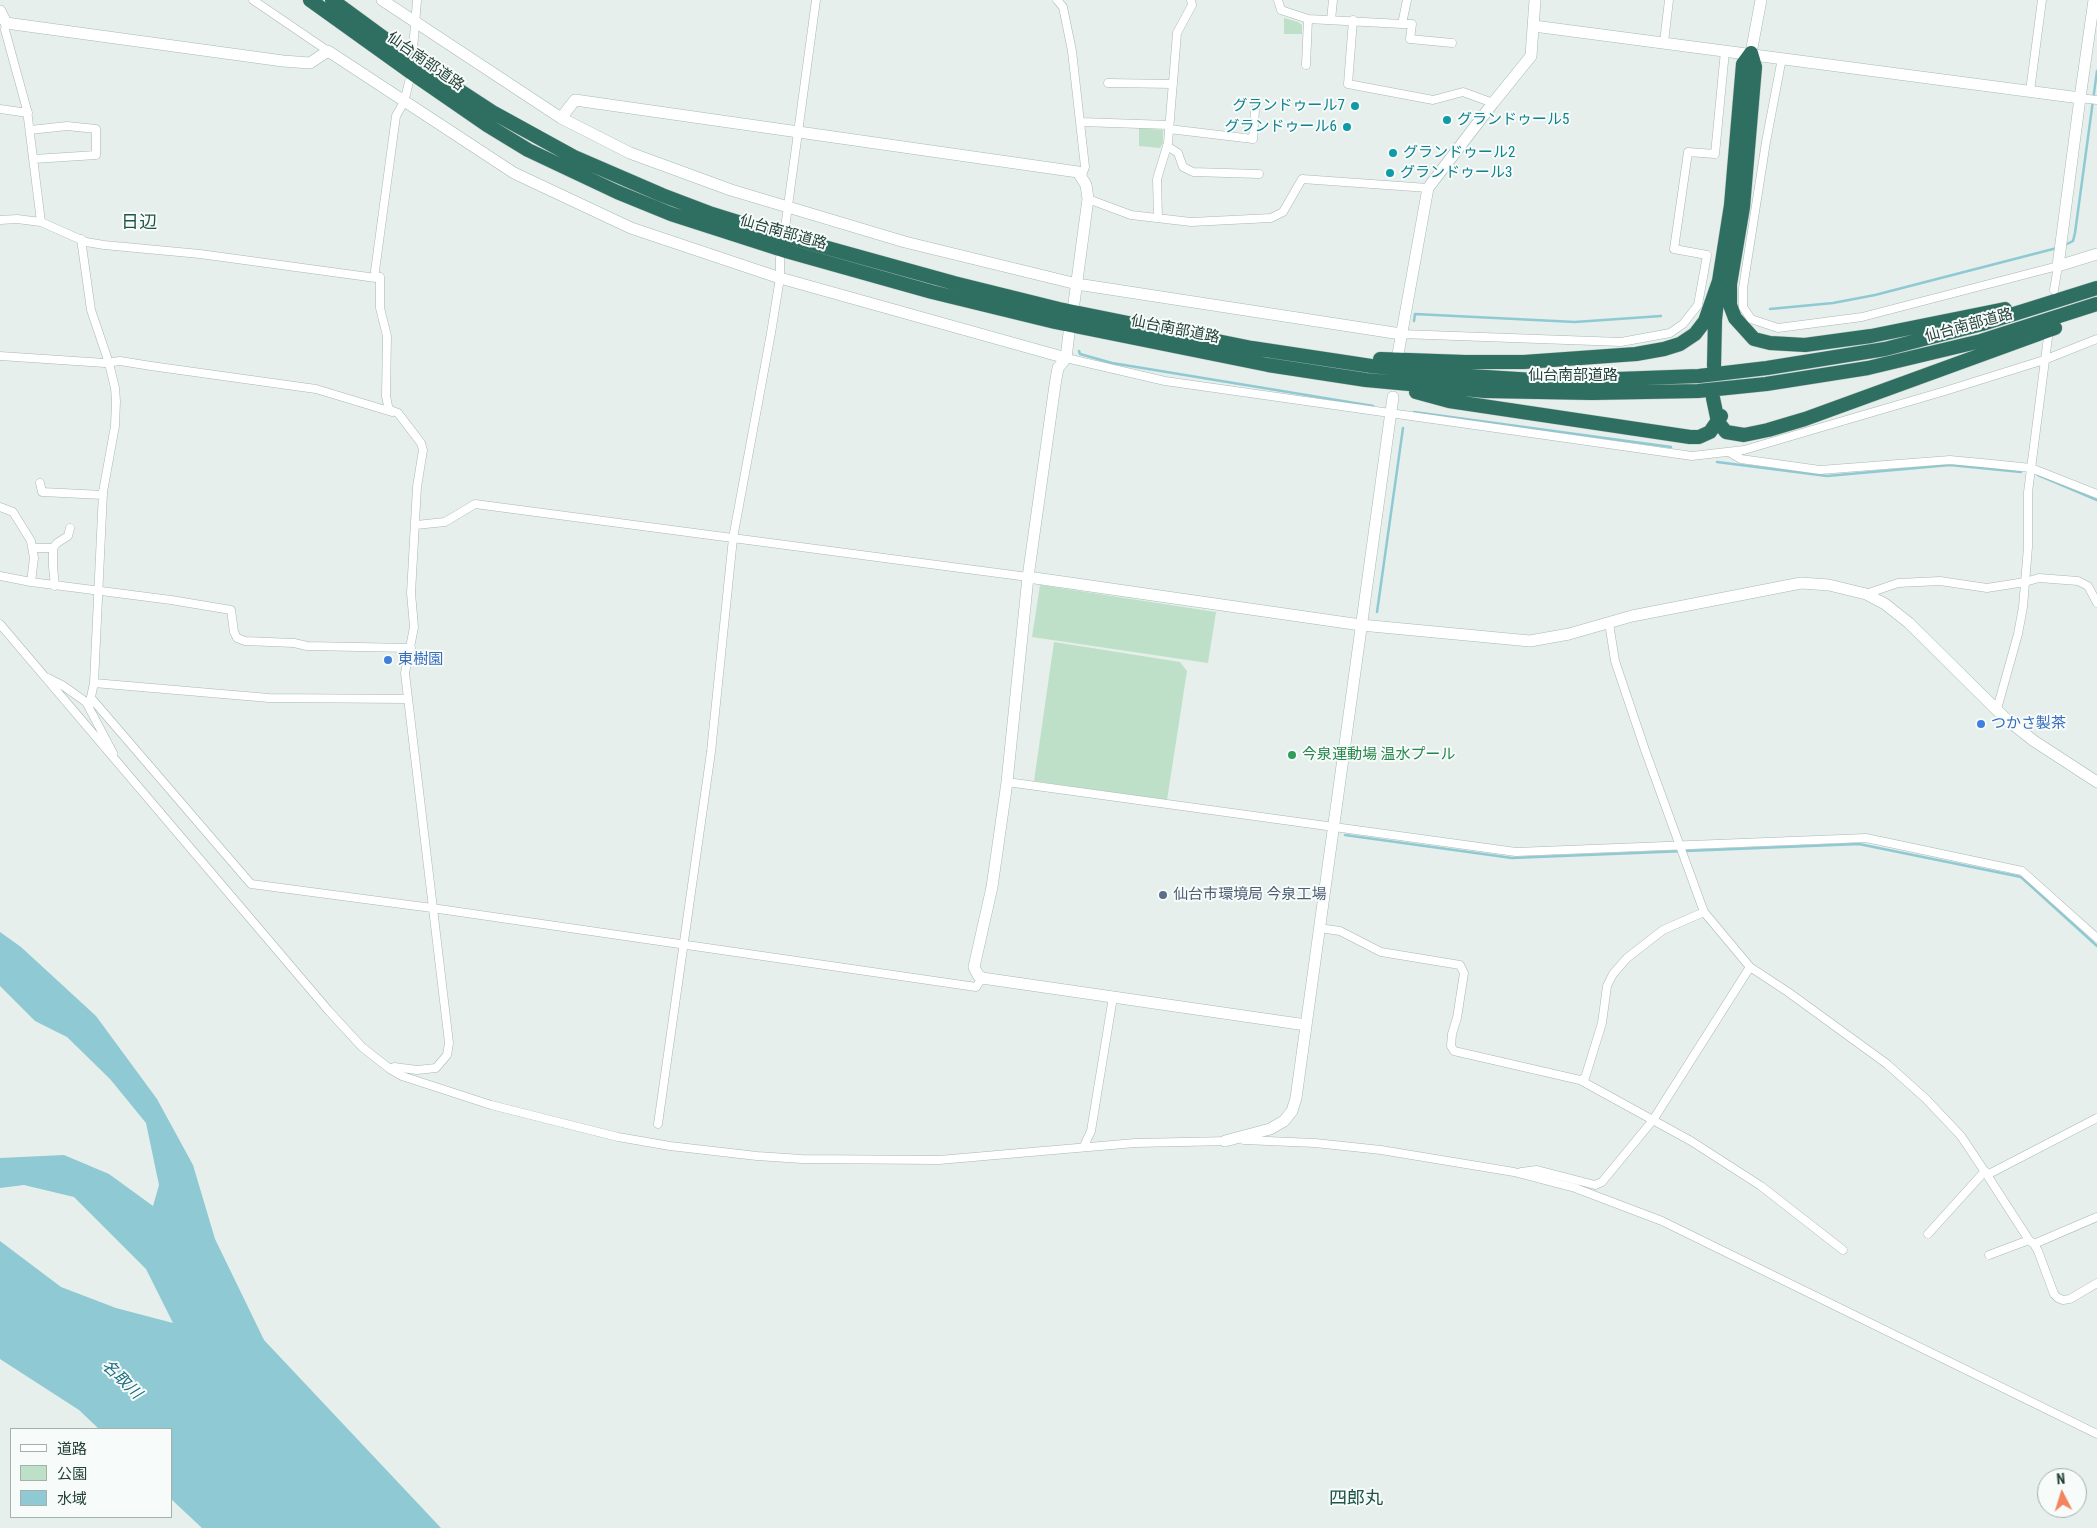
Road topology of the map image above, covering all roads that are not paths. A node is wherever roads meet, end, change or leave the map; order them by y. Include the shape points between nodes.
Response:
1 (253, 0) edge
2 (310, 0) edge
3 (332, 0) edge
4 (382, 0) edge
5 (417, 0) edge
6 (816, 0) edge
7 (1057, 0) edge
8 (1191, 0) edge
9 (1278, 0) edge
10 (1333, 0) edge
11 (1407, 0) edge
12 (1535, 0) edge
13 (1669, 0) edge
14 (1762, 0) edge
15 (2042, 0) edge
16 (2094, 0) edge
17 (0, 11) edge
18 (1308, 18) junction
19 (1331, 20) junction
20 (1353, 20) junction
21 (6, 23) junction
22 (415, 23) junction
23 (1402, 24) junction
24 (1534, 26) junction
25 (1664, 42) junction
26 (1452, 43) dead end
27 (413, 49) dead end
28 (328, 51) junction
29 (1725, 51) junction
30 (1751, 53) junction
31 (1782, 58) junction
32 (1306, 65) dead end
33 (409, 82) dead end
34 (1108, 83) dead end
35 (1173, 84) junction
36 (2030, 91) junction
37 (2084, 98) junction
38 (2097, 100) edge
39 (404, 102) junction
40 (1492, 103) junction
41 (0, 108) edge
42 (1255, 110) dead end
43 (28, 113) junction
44 (561, 118) junction
45 (1081, 122) junction
46 (1169, 127) junction
47 (30, 130) junction
48 (798, 132) junction
49 (1167, 146) junction
50 (34, 159) junction
51 (1259, 174) dead end
52 (1082, 178) junction
53 (1428, 188) junction
54 (1088, 199) junction
55 (787, 207) junction
56 (1158, 218) junction
57 (0, 220) edge
58 (40, 222) junction
59 (785, 228) dead end
60 (81, 239) junction
61 (2097, 254) edge
62 (780, 258) dead end
63 (2058, 266) junction
64 (376, 278) junction
65 (780, 278) junction
66 (1724, 282) junction
67 (1076, 284) junction
68 (2097, 288) edge
69 (2054, 290) dead end
70 (2072, 296) junction
71 (1074, 303) dead end
72 (2097, 304) edge
73 (2097, 311) edge
74 (1069, 333) dead end
75 (1401, 334) junction
76 (2048, 337) dead end
77 (2097, 339) edge
78 (1252, 348) junction
79 (1398, 354) dead end
80 (0, 356) edge
81 (1066, 358) junction
82 (2044, 360) junction
83 (109, 363) junction
84 (1718, 367) dead end
85 (1366, 380) junction
86 (1393, 397) dead end
87 (1718, 398) dead end
88 (398, 413) junction
89 (1390, 415) junction
90 (1718, 422) junction
91 (1729, 452) junction
92 (2031, 468) junction
93 (40, 483) dead end
94 (2097, 494) edge
95 (103, 495) junction
96 (0, 507) edge
97 (416, 525) junction
98 (70, 528) dead end
99 (733, 538) junction
100 (34, 548) junction
101 (54, 548) junction
102 (0, 576) edge
103 (1028, 577) junction
104 (30, 582) junction
105 (2025, 582) junction
106 (55, 586) junction
107 (98, 591) junction
108 (1866, 594) junction
109 (2097, 603) edge
110 (1609, 623) junction
111 (0, 624) edge
112 (1361, 625) junction
113 (411, 648) junction
114 (46, 677) junction
115 (94, 683) junction
116 (408, 699) junction
117 (90, 702) junction
118 (1997, 709) junction
119 (115, 760) junction
120 (1007, 782) junction
121 (2097, 782) edge
122 (1333, 826) junction
123 (1682, 850) junction
124 (432, 908) junction
125 (1704, 912) junction
126 (1322, 928) junction
127 (2097, 937) edge
128 (684, 946) junction
129 (1750, 967) junction
130 (982, 978) junction
131 (1113, 997) junction
132 (1306, 1025) junction
133 (390, 1069) junction
134 (1580, 1080) junction
135 (2097, 1118) edge
136 (1653, 1120) junction
137 (658, 1124) dead end
138 (1225, 1141) junction
139 (1084, 1146) junction
140 (1518, 1173) junction
141 (1986, 1173) junction
142 (2097, 1217) edge
143 (1928, 1234) dead end
144 (2031, 1242) junction
145 (1843, 1250) dead end
146 (1989, 1254) dead end
147 (2097, 1283) edge
148 (2097, 1434) edge

1 - 28 street
2 - 85 highway, 仙台南部道路 via 486,125 528,150 671,214 786,251 1036,317 1268,365
3 - 78 highway, 仙台南部道路 via 422,66 494,113 574,157 712,214 954,283 1060,309
4 - 22 street
5 - 22 street
6 - 48 street
7 - 45 street via 1063,7 1072,51
8 - 35 street via 1192,5 1177,33
9 - 18 street via 1281,10
10 - 19 street
11 - 23 street
12 - 24 street
13 - 25 street
14 - 30 street
15 - 36 street
16 - 37 street
17 - 21 street
18 - 19 street
18 - 32 street
19 - 20 street
20 - 23 street
20 - 40 street via 1348,84 1433,100 1463,92
21 - 28 street via 283,61 310,63
21 - 43 street via 5,30
22 - 27 street
22 - 44 street
23 - 26 street via 1412,24 1410,39
24 - 25 street
24 - 40 street via 1531,56
25 - 29 street
28 - 39 street
29 - 30 street
29 - 75 street via 1715,154 1688,152 1674,250 1707,255 1698,305 1683,324 1670,333 1620,342
30 - 31 street
30 - 66 highway via 1743,64
31 - 36 street
31 - 63 street via 1743,288 1743,307 1751,319 1778,328 1862,317
33 - 39 street
34 - 35 street
35 - 46 street
36 - 37 street
37 - 38 street
37 - 63 street
39 - 64 street via 396,116
39 - 65 street via 514,173 631,228
40 - 53 street
41 - 43 street
42 - 46 street via 1253,138
43 - 47 street
44 - 48 street via 575,100
44 - 55 street via 630,153
45 - 46 street
45 - 52 street via 1085,167
46 - 49 street
47 - 50 street
47 - 50 street via 68,126 96,129 96,155
48 - 52 street via 1044,166 1078,172
48 - 55 street
49 - 51 street via 1178,153 1183,167 1193,172
49 - 56 street via 1157,179
50 - 58 street
52 - 54 street
53 - 56 street via 1302,179 1283,212 1271,218 1191,222
53 - 75 street
54 - 56 street via 1130,215
54 - 67 street
55 - 59 street
55 - 67 street via 905,242
57 - 58 street
58 - 60 street
60 - 64 street via 104,245 200,254
60 - 83 street via 91,310
61 - 63 street
62 - 65 street
63 - 69 street
64 - 88 street via 380,277 380,308 387,336 386,396 390,410
65 - 81 street
65 - 99 street
66 - 70 highway via 1735,318 1754,339 1805,345 1871,336
66 - 78 highway via 1695,334 1680,344 1636,354 1524,362 1465,362
66 - 84 highway via 1716,320
67 - 71 street
67 - 75 street
68 - 70 highway, 仙台南部道路
70 - 78 highway, 仙台南部道路 via 1885,349 1767,368 1654,378 1534,380 1454,375
72 - 85 highway, 仙台南部道路 via 1929,354 1766,384 1698,390 1534,393
73 - 90 highway via 1768,430 1734,434 1726,432
74 - 81 street
75 - 79 street
76 - 82 street
77 - 82 street
80 - 83 street
81 - 89 street via 1165,382
81 - 103 street via 1056,377
82 - 91 street
82 - 92 street
83 - 88 street via 128,362 316,389
83 - 95 street via 115,388 115,426
85 - 90 highway via 1449,401 1668,434 1700,436 1710,432
86 - 89 street
87 - 90 highway
88 - 97 street via 423,450
89 - 91 street via 1692,456
89 - 112 street
91 - 92 street via 1741,459 1820,470 1950,460
92 - 94 street
92 - 105 street
93 - 95 street via 42,492
95 - 107 street
96 - 100 street via 13,512
97 - 99 street via 445,522 475,504
97 - 113 street
98 - 101 street via 68,536
99 - 103 street
99 - 128 street via 711,752
100 - 101 street
100 - 104 street
101 - 106 street
102 - 104 street
103 - 112 street
103 - 120 street
104 - 106 street
105 - 108 street via 1987,588 1925,580 1898,582
105 - 109 street via 2039,578 2078,580 2088,586
105 - 118 street via 2018,634
106 - 107 street
107 - 113 street via 231,610 234,632 237,638 245,641
107 - 115 street
108 - 110 street via 1828,585 1801,583
108 - 118 street via 1909,623
110 - 112 street via 1530,641
110 - 123 street via 1615,661
111 - 114 street
112 - 122 street
113 - 116 street via 405,673
114 - 117 street
114 - 119 street
115 - 116 street via 269,698
115 - 117 street
116 - 124 street
117 - 119 street
117 - 124 street via 252,884
118 - 121 street via 2034,741
119 - 133 street via 328,1010 362,1047
120 - 122 street
120 - 130 street via 992,887 974,967
122 - 123 street via 1516,852
122 - 126 street
123 - 125 street
123 - 127 street via 1866,838 2022,871
124 - 128 street
124 - 133 street via 449,1043 447,1056 436,1068
125 - 129 street
125 - 134 street via 1663,930 1627,958 1613,974 1607,986 1602,1023 1585,1078
126 - 132 street
126 - 134 street via 1340,931 1381,952 1460,965 1464,973 1452,1034 1454,1051
128 - 130 street via 976,987
128 - 137 street
129 - 136 street
129 - 141 street via 1887,1064 1961,1136
130 - 131 street
131 - 132 street
131 - 139 street via 1091,1131
132 - 138 street via 1292,1111 1284,1121 1270,1129
133 - 139 street via 430,1086 547,1120 670,1146 784,1158 876,1161 978,1158
134 - 136 street
135 - 141 street
136 - 140 street via 1598,1184 1537,1170
136 - 145 street via 1761,1186
138 - 139 street
138 - 140 street via 1271,1140 1381,1150
140 - 148 street via 1575,1188 1662,1220
141 - 143 street
141 - 144 street
142 - 144 street
144 - 146 street
144 - 147 street via 2058,1298 2070,1299

